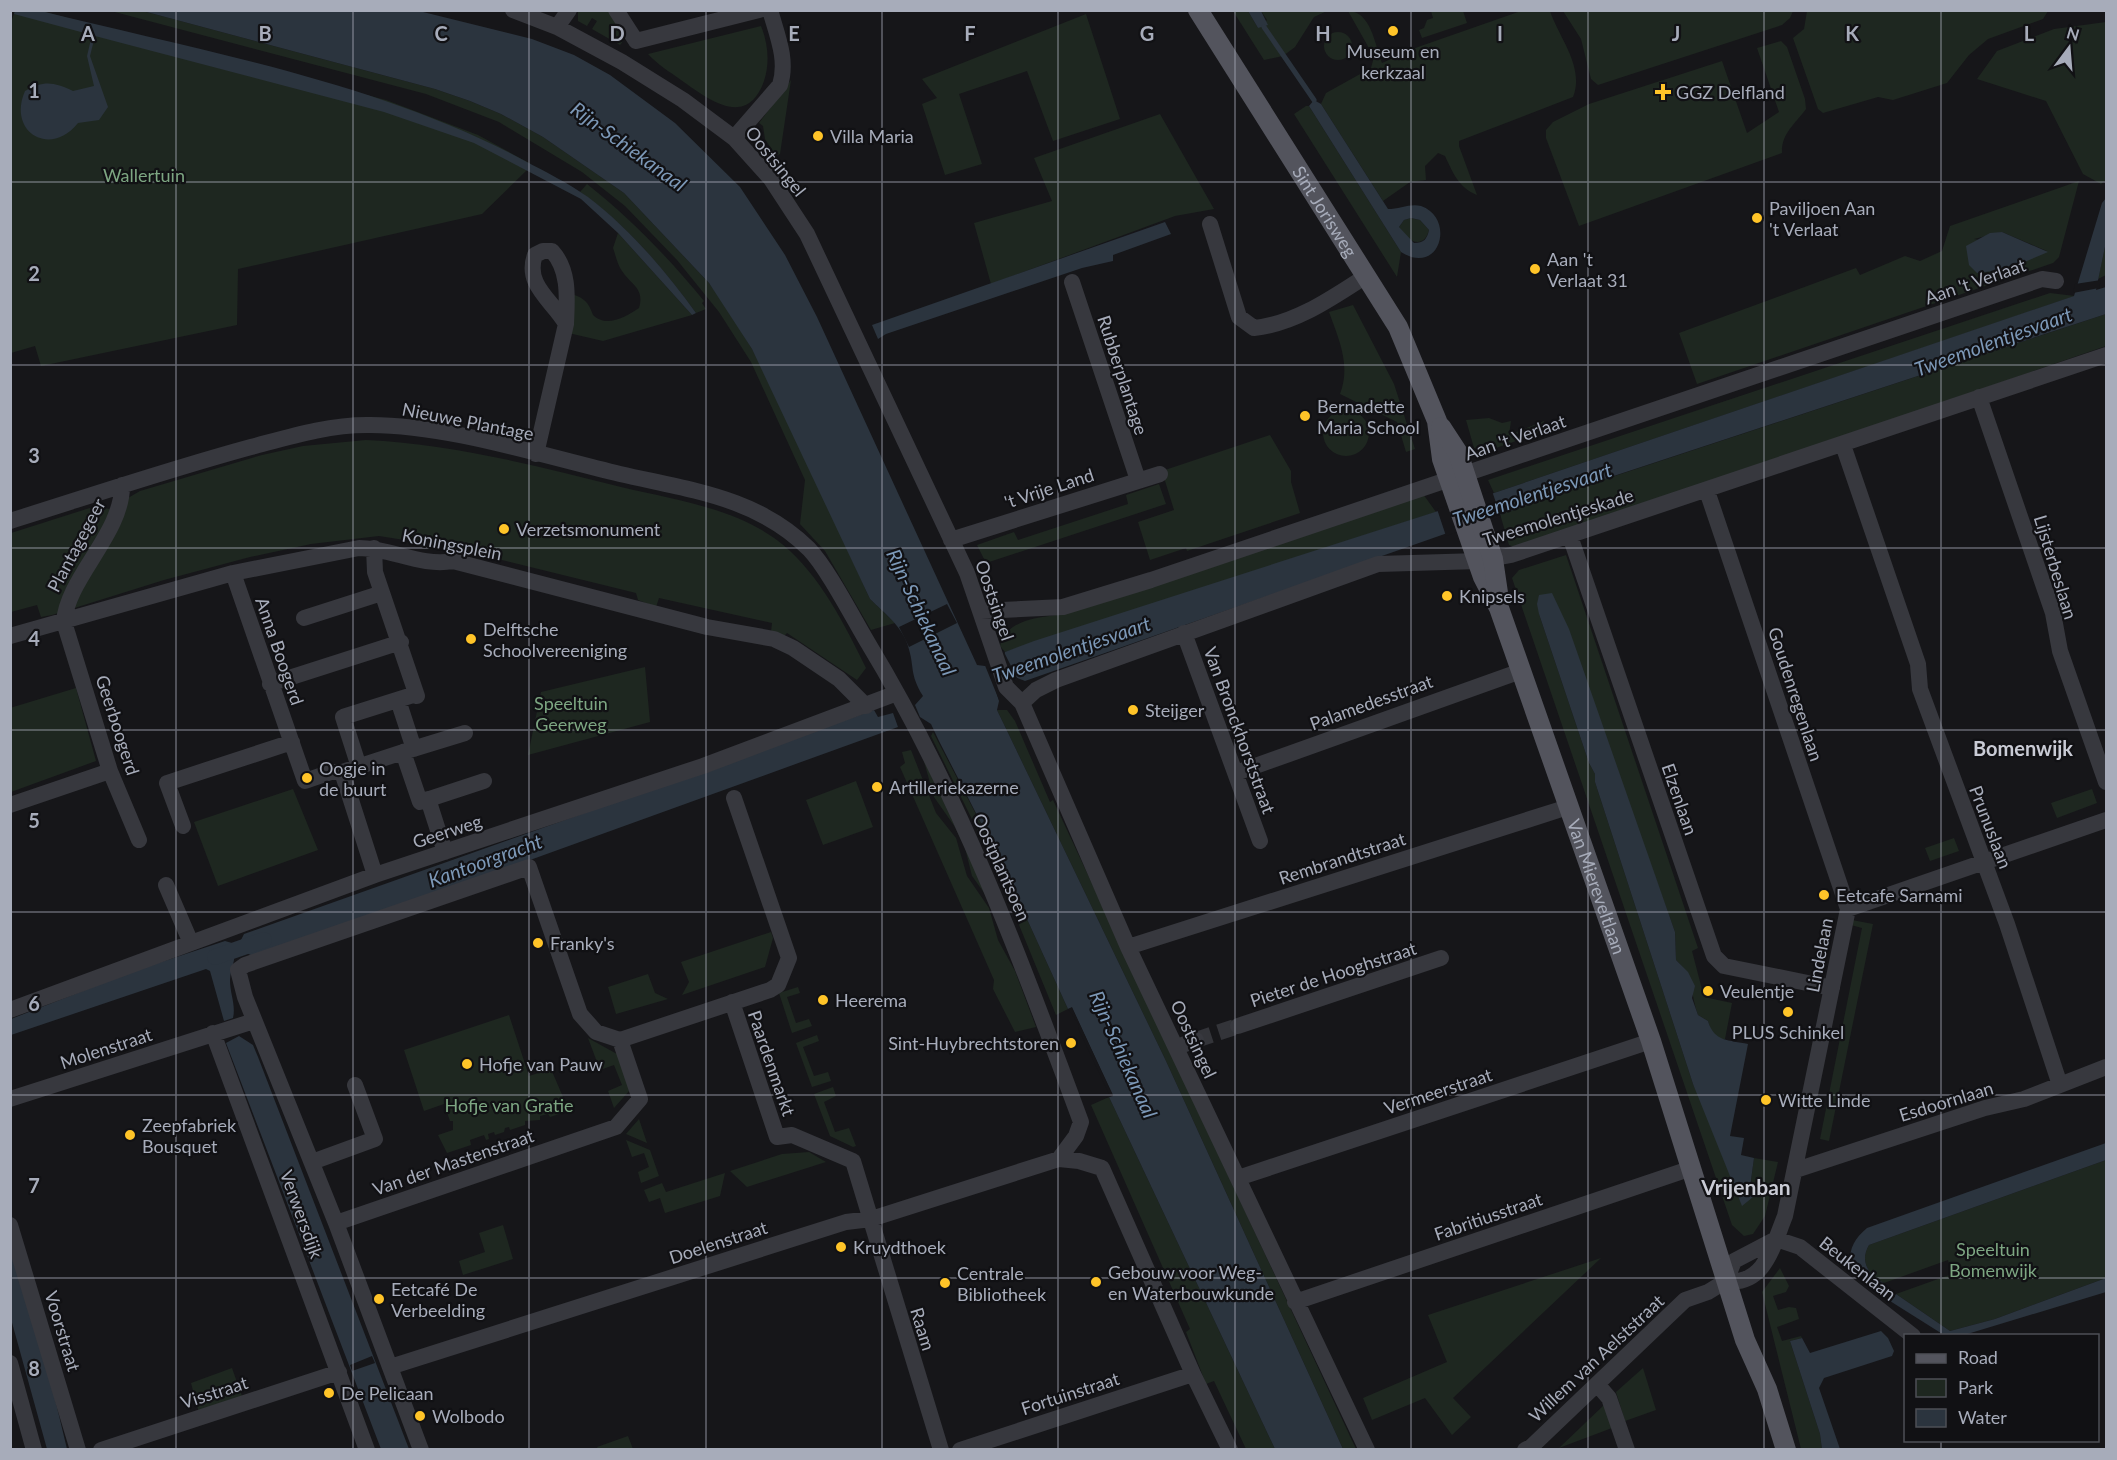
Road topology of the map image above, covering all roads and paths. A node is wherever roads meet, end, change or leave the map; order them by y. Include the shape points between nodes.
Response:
1 (513, 10) edge
2 (569, 10) edge
3 (616, 10) edge
4 (759, 10) edge
5 (770, 10) edge
6 (1198, 10) edge
7 (557, 27) junction
8 (636, 40) junction
9 (622, 62) junction
10 (734, 138) junction
11 (1210, 225) dead end
12 (1366, 276) junction
13 (2056, 281) dead end
14 (1072, 282) dead end
15 (566, 324) dead end
16 (2106, 355) edge
17 (1979, 397) junction
18 (1843, 445) junction
19 (536, 454) junction
20 (1160, 474) dead end
21 (1138, 480) junction
22 (122, 485) junction
23 (1460, 485) junction
24 (1707, 491) junction
25 (10, 521) edge
26 (778, 522) joint
27 (1570, 536) junction
28 (951, 540) junction
29 (374, 548) junction
30 (1486, 560) junction
31 (233, 573) junction
32 (382, 593) junction
33 (981, 611) junction
34 (304, 618) dead end
35 (64, 622) junction
36 (1184, 633) junction
37 (10, 636) edge
38 (401, 642) junction
39 (1521, 671) junction
40 (270, 684) junction
41 (897, 693) junction
42 (398, 700) junction
43 (1022, 703) junction
44 (867, 706) junction
45 (465, 733) dead end
46 (292, 742) junction
47 (408, 751) junction
48 (359, 767) junction
49 (111, 771) junction
50 (342, 772) junction
51 (1236, 773) junction
52 (484, 781) dead end
53 (2106, 782) edge
54 (734, 798) dead end
55 (428, 799) junction
56 (10, 805) edge
57 (1568, 807) junction
58 (2106, 820) edge
59 (183, 826) dead end
60 (139, 840) dead end
61 (1260, 841) dead end
62 (445, 852) junction
63 (1983, 862) junction
64 (375, 875) junction
65 (166, 885) dead end
66 (1848, 909) junction
67 (191, 943) junction
68 (1128, 947) junction
69 (1441, 958) dead end
70 (1832, 988) junction
71 (732, 1002) junction
72 (10, 1010) edge
73 (248, 1023) junction
74 (1238, 1026) tunnel mouth
75 (218, 1032) junction
76 (620, 1040) junction
77 (1196, 1040) tunnel mouth
78 (1651, 1041) junction
79 (1177, 1047) junction
80 (2106, 1067) edge
81 (355, 1084) dead end
82 (2060, 1085) junction
83 (10, 1099) edge
84 (1059, 1159) junction
85 (312, 1162) junction
86 (1692, 1168) junction
87 (1796, 1170) junction
88 (1238, 1178) junction
89 (871, 1219) junction
90 (336, 1222) junction
91 (10, 1225) edge
92 (1776, 1239) junction
93 (1734, 1261) junction
94 (1733, 1281) junction
95 (1295, 1302) junction
96 (1912, 1334) edge
97 (10, 1363) edge
98 (390, 1367) junction
99 (339, 1372) junction
100 (1193, 1374) junction
101 (1597, 1384) junction
102 (1530, 1448) edge
103 (34, 1449) edge
104 (78, 1449) edge
105 (101, 1449) edge
106 (367, 1449) edge
107 (421, 1449) edge
108 (940, 1449) edge
109 (960, 1449) edge
110 (1230, 1449) edge
111 (1366, 1449) edge
112 (1627, 1449) edge
113 (1786, 1449) edge

1 - 7 street, Oostsingel
2 - 7 street
3 - 8 street
4 - 8 street
5 - 10 street via 784,74 780,85
6 - 12 main road, Sint Jorisweg
7 - 9 street, Oostsingel
8 - 9 street
9 - 10 street, Oostsingel
10 - 28 street, Oostsingel via 771,179 807,234
11 - 12 street via 1239,317 1254,328 1288,320
12 - 23 main road, Sint Jorisweg via 1398,327 1437,421 1442,459
13 - 23 street, Aan 't Verlaat via 2042,279
14 - 21 street, Rubberplantage
15 - 19 street
16 - 17 street, Tweemolentjeskade
17 - 18 street, Tweemolentjeskade
17 - 53 street, Lijsterbeslaan
18 - 24 street, Tweemolentjeskade
18 - 63 street, Prunuslaan via 1918,664 1920,689
19 - 22 street, Nieuwe Plantage via 415,427 366,424 323,428
19 - 26 street, Nieuwe Plantage via 703,493 744,505
20 - 21 street, 't Vrije Land
21 - 28 street, 't Vrije Land
22 - 25 street, Nieuwe Plantage
22 - 35 street, Plantagegeer via 122,499 65,609
23 - 30 main road, Van Miereveltlaan
23 - 33 street, Aan 't Verlaat via 1063,607
24 - 27 street, Tweemolentjeskade
24 - 66 street, Goudenregenlaan
26 - 41 street, Oostplantsoen via 812,552
27 - 30 street, Tweemolentjeskade
27 - 70 street, Elzenlaan via 1714,956 1724,966
28 - 33 street, Oostsingel
29 - 31 street, Koningsplein
29 - 32 street via 375,572
29 - 44 street, Koningsplein via 436,564 453,561 707,627 774,639 839,679
30 - 36 street, Tweemolentjeskade via 1378,564
30 - 39 main road, Van Miereveltlaan via 1483,577 1499,608
31 - 35 street, Koningsplein
31 - 40 street, Anna Boogerd
32 - 34 street
32 - 38 street
33 - 43 street, Oostsingel via 1006,687
35 - 37 street, Koningsplein
35 - 49 street, Geerboogerd
36 - 43 street, Tweemolentjeskade via 1056,680
36 - 51 street, Van Bronckhorststraat
38 - 40 street
38 - 42 street via 416,695
39 - 51 street, Palamedesstraat
39 - 57 main road, Van Miereveltlaan
40 - 46 street, Anna Boogerd
41 - 44 street, Geerweg
41 - 84 street, Oostplantsoen via 1002,914 1082,1122
42 - 47 street
42 - 48 street via 343,717
43 - 68 street, Oostsingel
44 - 62 street, Geerweg via 694,770
45 - 47 street, Anna Boogerd
46 - 50 street, Anna Boogerd via 304,781
46 - 59 street via 167,783
47 - 48 street, Anna Boogerd
47 - 55 street via 420,802
48 - 50 street, Anna Boogerd
49 - 56 street
49 - 60 street, Geerboogerd
50 - 64 street
51 - 61 street, Van Bronckhorststraat
52 - 55 street
54 - 71 street, Paardenmarkt via 789,958 778,985
55 - 62 street
57 - 68 street, Rembrandtstraat
57 - 78 main road, Van Miereveltlaan
58 - 63 street, Lindelaan
62 - 64 street, Geerweg
63 - 66 street, Lindelaan
63 - 82 street, Prunuslaan
64 - 67 street, Geerweg
65 - 67 street
66 - 70 street, Lindelaan
67 - 72 street, Geerweg
68 - 79 street, Oostsingel
69 - 74 street, Pieter de Hooghstraat
70 - 87 street, Lindelaan
71 - 76 street, Paardenmarkt
71 - 89 street, Paardenmarkt via 777,1137 792,1135 854,1161
73 - 75 street
73 - 76 street, Verwersdijk via 238,973 245,965 529,867 580,1014 596,1032
73 - 85 street, Verwersdijk
75 - 83 street, Molenstraat
75 - 99 street, Verwersdijk
76 - 90 street, Van der Mastenstraat via 640,1099 616,1127
77 - 79 street
78 - 86 main road, Van Miereveltlaan
78 - 88 street, Vermeerstraat
79 - 88 street, Oostsingel
80 - 82 street, Esdoornlaan
81 - 85 street via 375,1139
82 - 87 street, Esdoornlaan
84 - 89 street, Doelenstraat
84 - 100 street, Doelenstraat via 1102,1168
85 - 90 street, Verwersdijk
86 - 93 main road, Van Miereveltlaan
86 - 94 main road, Van Miereveltlaan
86 - 95 street, Fabritiusstraat
87 - 92 street, Lindelaan
88 - 95 street, Oostsingel
89 - 98 street, Doelenstraat via 846,1222
89 - 108 street, Raam
90 - 98 street, Verwersdijk
91 - 104 street, Voorstraat
92 - 93 street
92 - 94 street, Lindelaan via 1757,1273
92 - 96 street, Beukenlaan via 1800,1247
93 - 94 main road, Van Miereveltlaan
94 - 101 street, Willem van Aelststraat via 1685,1300
94 - 113 main road, Van Miereveltlaan via 1745,1340 1767,1389
95 - 111 street, Oostsingel
97 - 103 street
98 - 107 street, Verwersdijk
99 - 105 street, Visstraat
99 - 106 street, Verwersdijk
100 - 109 street, Fortuinstraat
100 - 110 street
101 - 102 street, Willem van Aelststraat
101 - 112 street via 1608,1398

